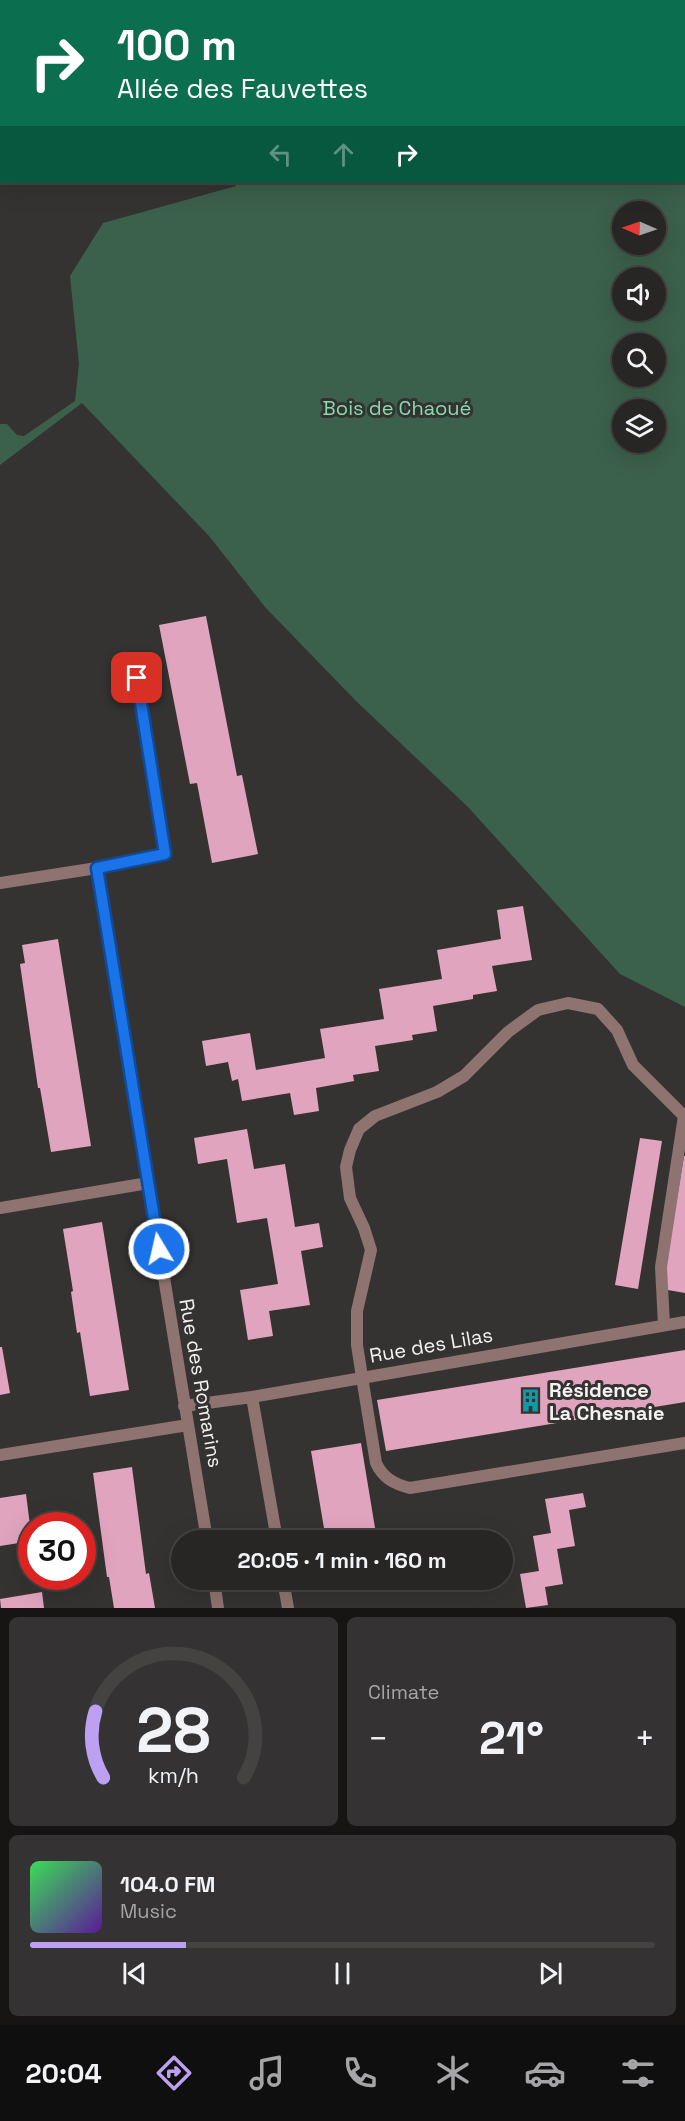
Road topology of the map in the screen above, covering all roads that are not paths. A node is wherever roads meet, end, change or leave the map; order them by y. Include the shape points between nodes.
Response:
1 (137, 678) dead end
2 (97, 868) junction
3 (0, 883) edge
4 (148, 1183) junction
5 (0, 1208) edge
6 (685, 1322) edge
7 (664, 1325) junction
8 (362, 1377) junction
9 (252, 1397) junction
10 (184, 1406) junction
11 (188, 1425) junction
12 (685, 1443) edge
13 (0, 1455) edge
14 (205, 1530) edge
15 (275, 1530) edge
16 (215, 1590) edge
17 (285, 1590) edge
18 (218, 1608) edge
19 (288, 1608) edge

1 - 2 street via 165,854
2 - 3 street
2 - 4 street, Rue des Romarins
4 - 5 street
4 - 10 street, Rue des Romarins
6 - 7 street, Rue des Lilas
7 - 8 street, Rue des Lilas
7 - 8 street via 661,1267 684,1116 633,1065 617,1030 598,1009 568,1003 538,1010 508,1032 464,1076 437,1092 375,1116 359,1129 346,1167 350,1198 370,1250 357,1311
8 - 9 street, Rue des Lilas
8 - 12 street via 376,1463 387,1479 410,1488
9 - 10 street, Rue des Lilas
9 - 15 street
10 - 11 street, Rue des Romarins
11 - 13 street
11 - 14 street, Rue des Romarins
16 - 18 street
17 - 19 street

